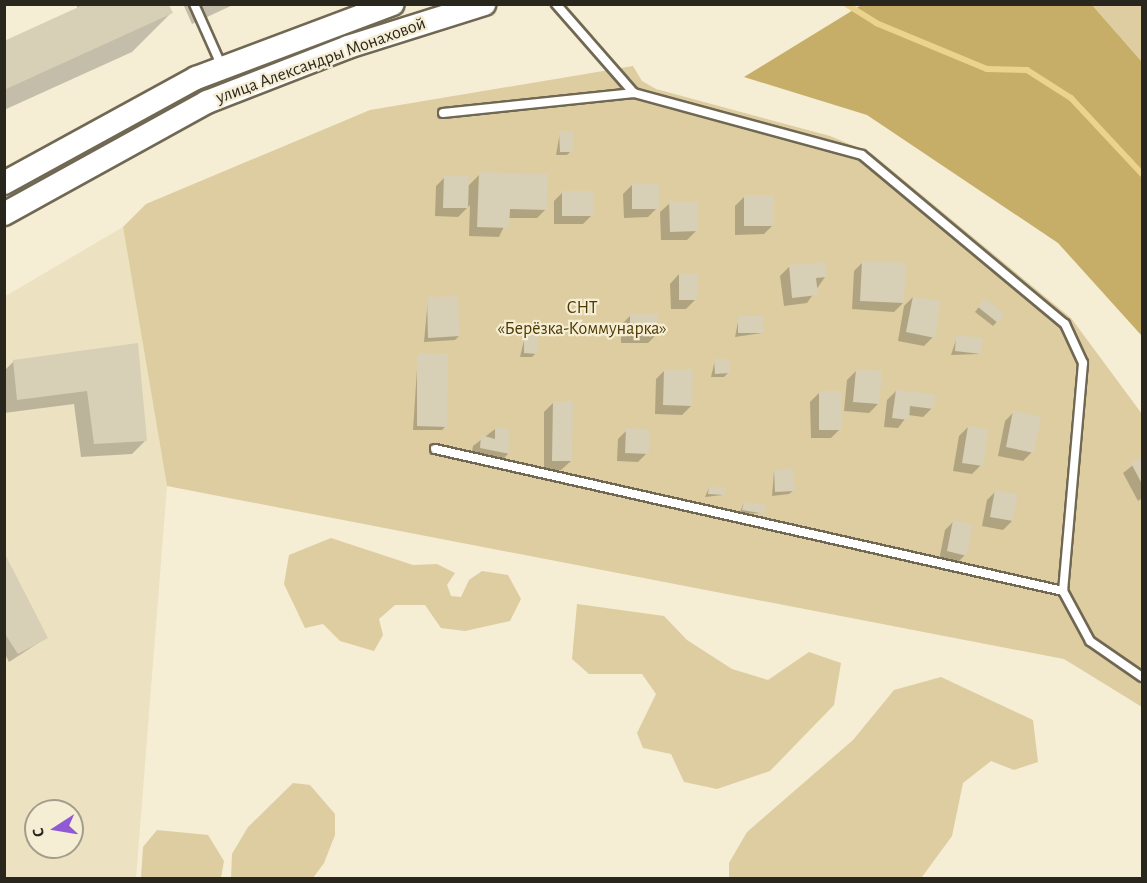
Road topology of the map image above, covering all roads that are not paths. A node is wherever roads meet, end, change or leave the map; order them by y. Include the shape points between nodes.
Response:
1 (194, 4) edge
2 (393, 4) edge
3 (484, 4) edge
4 (556, 4) edge
5 (222, 67) junction
6 (634, 93) junction
7 (443, 113) dead end
8 (4, 183) edge
9 (4, 214) edge
10 (435, 449) dead end
11 (1063, 591) junction
12 (1143, 677) edge

1 - 5 lane
2 - 5 main road, улица Александры Монаховой
3 - 9 main road, улица Александры Монаховой via 348,47 207,102
4 - 6 lane
5 - 8 main road, улица Александры Монаховой via 122,115
6 - 7 lane
6 - 11 lane via 862,155 1065,324 1083,363
10 - 11 lane
11 - 12 lane via 1090,641

